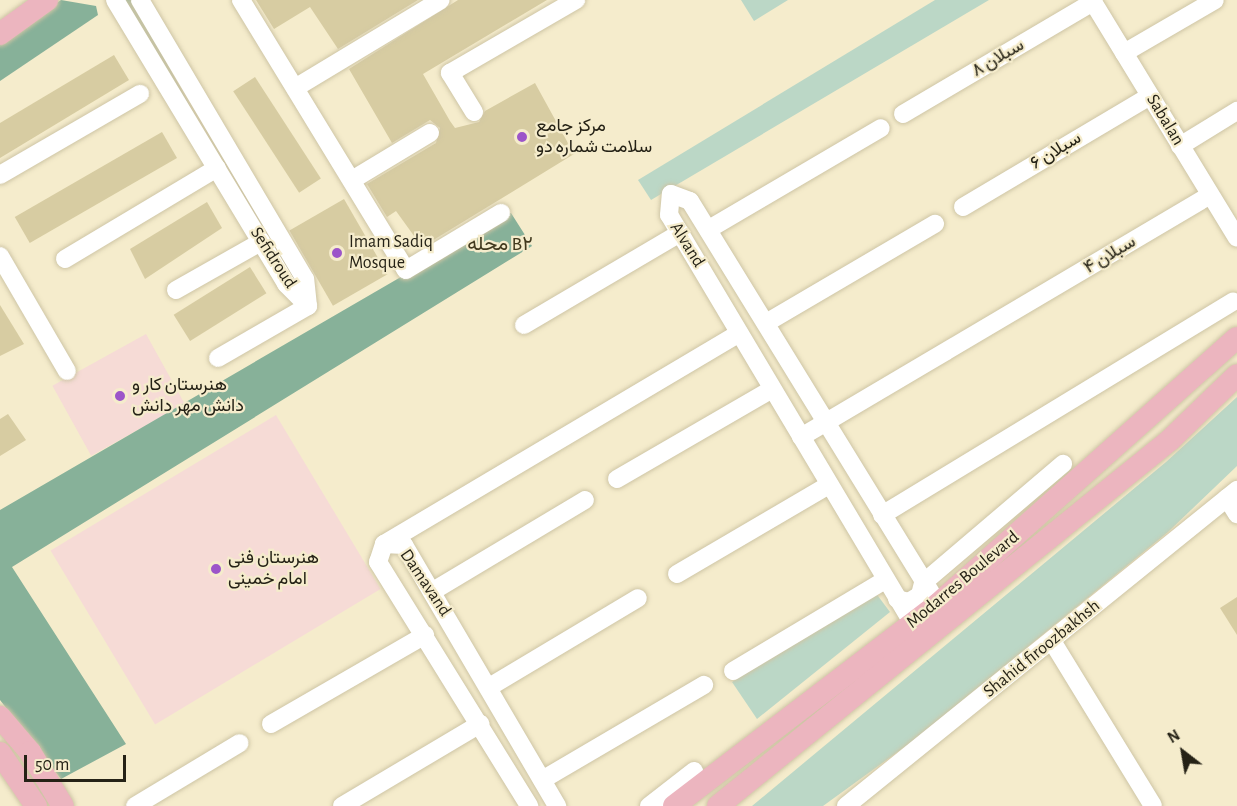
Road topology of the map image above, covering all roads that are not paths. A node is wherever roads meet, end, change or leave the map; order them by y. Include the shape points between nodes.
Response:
1 (46, 0) edge
2 (115, 0) edge
3 (140, 0) edge
4 (242, 0) edge
5 (441, 0) edge
6 (576, 0) edge
7 (1215, 0) edge
8 (1093, 2) joint
9 (0, 34) edge
10 (1124, 54) junction
11 (295, 88) junction
12 (140, 94) dead end
13 (1150, 96) junction
14 (1237, 111) edge
15 (474, 112) dead end
16 (903, 114) dead end
17 (213, 119) junction
18 (881, 128) dead end
19 (195, 130) junction
20 (430, 133) dead end
21 (1180, 146) junction
22 (217, 168) junction
23 (0, 175) edge
24 (352, 180) junction
25 (1210, 195) junction
26 (963, 207) dead end
27 (501, 213) dead end
28 (935, 224) dead end
29 (709, 229) junction
30 (680, 233) junction
31 (1237, 236) edge
32 (261, 242) junction
33 (0, 256) edge
34 (65, 259) dead end
35 (300, 270) junction
36 (736, 275) junction
37 (283, 279) junction
38 (714, 287) junction
39 (176, 290) dead end
40 (1233, 302) dead end
41 (308, 306) junction
42 (524, 325) dead end
43 (771, 331) junction
44 (739, 333) junction
45 (1237, 338) edge
46 (751, 353) junction
47 (218, 358) dead end
48 (68, 371) dead end
49 (1237, 375) edge
50 (772, 389) junction
51 (825, 423) junction
52 (801, 437) junction
53 (1114, 450) junction
54 (1063, 464) dead end
55 (1132, 471) junction
56 (617, 479) dead end
57 (828, 485) junction
58 (1232, 494) edge
59 (585, 500) dead end
60 (878, 509) junction
61 (1237, 514) edge
62 (848, 518) junction
63 (384, 544) junction
64 (677, 574) dead end
65 (885, 580) junction
66 (923, 583) junction
67 (433, 591) junction
68 (638, 598) dead end
69 (897, 599) junction
70 (938, 604) junction
71 (913, 624) junction
72 (425, 635) junction
73 (1052, 641) junction
74 (475, 661) junction
75 (733, 671) dead end
76 (451, 674) junction
77 (704, 685) dead end
78 (491, 686) junction
79 (0, 717) edge
80 (271, 724) dead end
81 (480, 724) junction
82 (240, 743) dead end
83 (0, 753) edge
84 (527, 753) junction
85 (504, 765) junction
86 (694, 771) dead end
87 (542, 780) junction
88 (58, 798) edge
89 (870, 800) edge
90 (34, 804) edge
91 (135, 806) edge
92 (342, 806) edge
93 (529, 806) edge
94 (557, 806) edge
95 (649, 806) edge
96 (674, 806) edge
97 (718, 806) edge
98 (846, 806) edge
99 (1154, 806) edge

1 - 9 main road
2 - 19 street, Sefidroud
3 - 17 street, Sefidroud
4 - 11 street
5 - 11 street
6 - 15 street via 450,73
7 - 10 street
8 - 10 street, Sabalan
8 - 16 street, سبلان ۸
10 - 13 street, Sabalan
11 - 24 street
12 - 23 street
13 - 21 street, Sabalan
13 - 26 street, سبلان ۶
14 - 21 street
17 - 19 street
17 - 35 street, Sefidroud
18 - 29 street
19 - 22 street, Sefidroud
20 - 24 street
21 - 25 street, Sabalan
22 - 32 street, Sefidroud
22 - 34 street
24 - 27 street via 406,270
25 - 31 street, Sabalan
25 - 51 street, سبلان ۴
28 - 43 street
29 - 30 street, Alvand via 690,201 671,194 669,215
29 - 36 street, Alvand
30 - 38 street, Alvand
30 - 42 street
32 - 37 street, Sefidroud
32 - 39 street
33 - 48 street
35 - 37 street
35 - 41 street, Sefidroud
36 - 38 street
36 - 43 street, Alvand
37 - 41 street, Sefidroud
38 - 44 street, Alvand
40 - 60 street
41 - 47 street
43 - 46 street
43 - 51 street, Alvand
44 - 46 street, Alvand
44 - 63 street
45 - 53 main road, Modarres Boulevard
46 - 50 street, Alvand
49 - 55 main road, Modarres Boulevard
50 - 52 street, Alvand
50 - 56 street
51 - 52 street, سبلان ۴
51 - 60 street, Alvand
52 - 57 street, Alvand
53 - 55 main road
53 - 70 main road, Modarres Boulevard
54 - 66 street
55 - 97 main road, Modarres Boulevard
57 - 62 street, Alvand
57 - 64 street
58 - 61 street
58 - 73 street, Shahid firoozbakhsh
59 - 67 street
60 - 62 street
60 - 66 street, Alvand
62 - 65 street, Alvand
63 - 67 street, Damavand via 404,545
63 - 72 street, Damavand via 378,561
65 - 69 street, Alvand
65 - 75 street
66 - 69 street via 920,595 909,602
66 - 70 street, Alvand
67 - 74 street, Damavand
68 - 78 street
69 - 71 street, Alvand
70 - 71 main road, Modarres Boulevard
71 - 96 main road, Modarres Boulevard
72 - 76 street, Damavand
72 - 80 street
73 - 89 street, Shahid firoozbakhsh
73 - 99 street
74 - 76 street
74 - 78 street, Damavand
76 - 81 street, Damavand
77 - 87 street
78 - 84 street, Damavand
79 - 88 main road
81 - 85 street, Damavand
81 - 92 street
82 - 91 street
83 - 90 main road
84 - 85 street
84 - 87 street, Damavand
85 - 93 street, Damavand
86 - 95 street
87 - 94 street, Damavand
88 - 90 main road
89 - 98 street, Shahid firoozbakhsh

